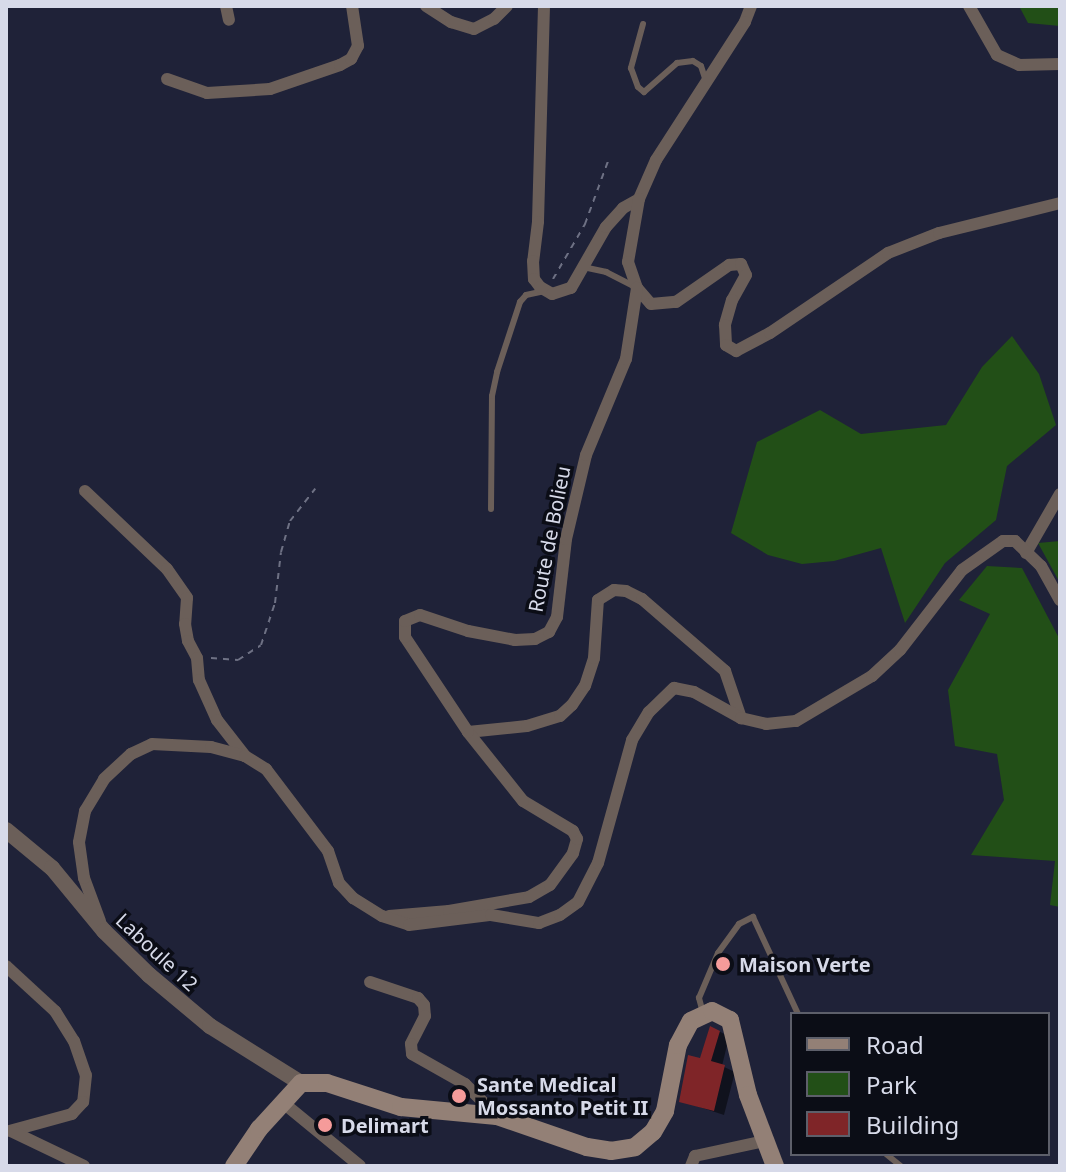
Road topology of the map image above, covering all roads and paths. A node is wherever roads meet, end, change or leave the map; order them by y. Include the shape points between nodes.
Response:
1 (226, 6) edge
2 (352, 6) edge
3 (426, 6) edge
4 (507, 6) edge
5 (544, 6) edge
6 (751, 6) edge
7 (969, 6) edge
8 (229, 20) dead end
9 (643, 24) dead end
10 (1060, 64) edge
11 (705, 78) junction
12 (167, 79) dead end
13 (608, 161) dead end
14 (639, 199) junction
15 (1060, 203) edge
16 (583, 267) junction
17 (637, 288) junction
18 (545, 291) junction
19 (315, 489) dead end
20 (85, 491) dead end
21 (1060, 494) edge
22 (491, 509) dead end
23 (1026, 553) junction
24 (1060, 600) edge
25 (197, 658) junction
26 (741, 718) junction
27 (468, 732) junction
28 (245, 756) junction
29 (6, 830) edge
30 (382, 916) junction
31 (104, 931) junction
32 (6, 966) edge
33 (370, 982) dead end
34 (797, 1012) edge
35 (703, 1013) junction
36 (301, 1083) junction
37 (281, 1101) junction
38 (497, 1116) junction
39 (8, 1131) edge
40 (765, 1141) junction
41 (84, 1166) edge
42 (234, 1166) edge
43 (360, 1166) edge
44 (691, 1166) edge
45 (775, 1166) edge

1 - 8 street
2 - 12 street via 358,46 340,65 270,89 207,93
3 - 4 street via 474,29
5 - 18 street via 533,261 534,279
6 - 11 street
7 - 10 street via 997,55 1019,65
9 - 11 lane via 631,68 638,87 644,92 677,63 693,61
11 - 14 street
13 - 18 path via 585,224
14 - 16 street via 606,227
14 - 17 street via 628,262
15 - 17 street via 901,247 736,351 726,345 725,325 746,275 741,264 729,265 664,306 651,304
16 - 17 lane
16 - 18 street via 571,288
17 - 27 street, Route de Bolieu via 626,359 586,455 566,539 557,617 549,632 515,640 420,615 405,621 405,637
18 - 22 lane via 520,302 497,372
19 - 25 path via 290,521 275,603 261,645 238,660
20 - 25 street via 167,569 187,598 188,641
21 - 23 street
23 - 24 street via 1041,566
23 - 26 street via 1015,541 1003,541 977,558 900,650 841,696 796,721 766,724
25 - 28 street via 199,680 217,720
26 - 27 street via 725,671 642,599 614,590 598,600 594,658 572,705 560,716 527,726
26 - 30 street via 694,692 674,688 656,704 632,740 598,863 578,902 560,915 539,923 491,915 409,925
27 - 30 street, Route de Bolieu via 523,801 573,831 573,853 550,885 529,897
28 - 30 street via 266,769 304,815 328,851 339,883
28 - 31 street via 211,747 152,744 131,754 104,779 85,811 79,842 84,878
29 - 31 street, Laboule 12 via 52,868
31 - 36 street, Laboule 12 via 210,1026
32 - 39 street via 55,1011 74,1041 86,1075 83,1102 72,1114
33 - 38 street via 418,998 425,1016 411,1044 412,1054 465,1084
34 - 35 lane via 753,917 739,924 718,953 699,998
35 - 38 main road via 691,1021 678,1045 665,1111 653,1132 635,1147 587,1147
35 - 40 main road via 712,1011 730,1020
36 - 37 main road
36 - 38 main road via 327,1083 401,1107
37 - 42 main road
37 - 43 street
39 - 41 street
40 - 44 street via 695,1156
40 - 45 main road

